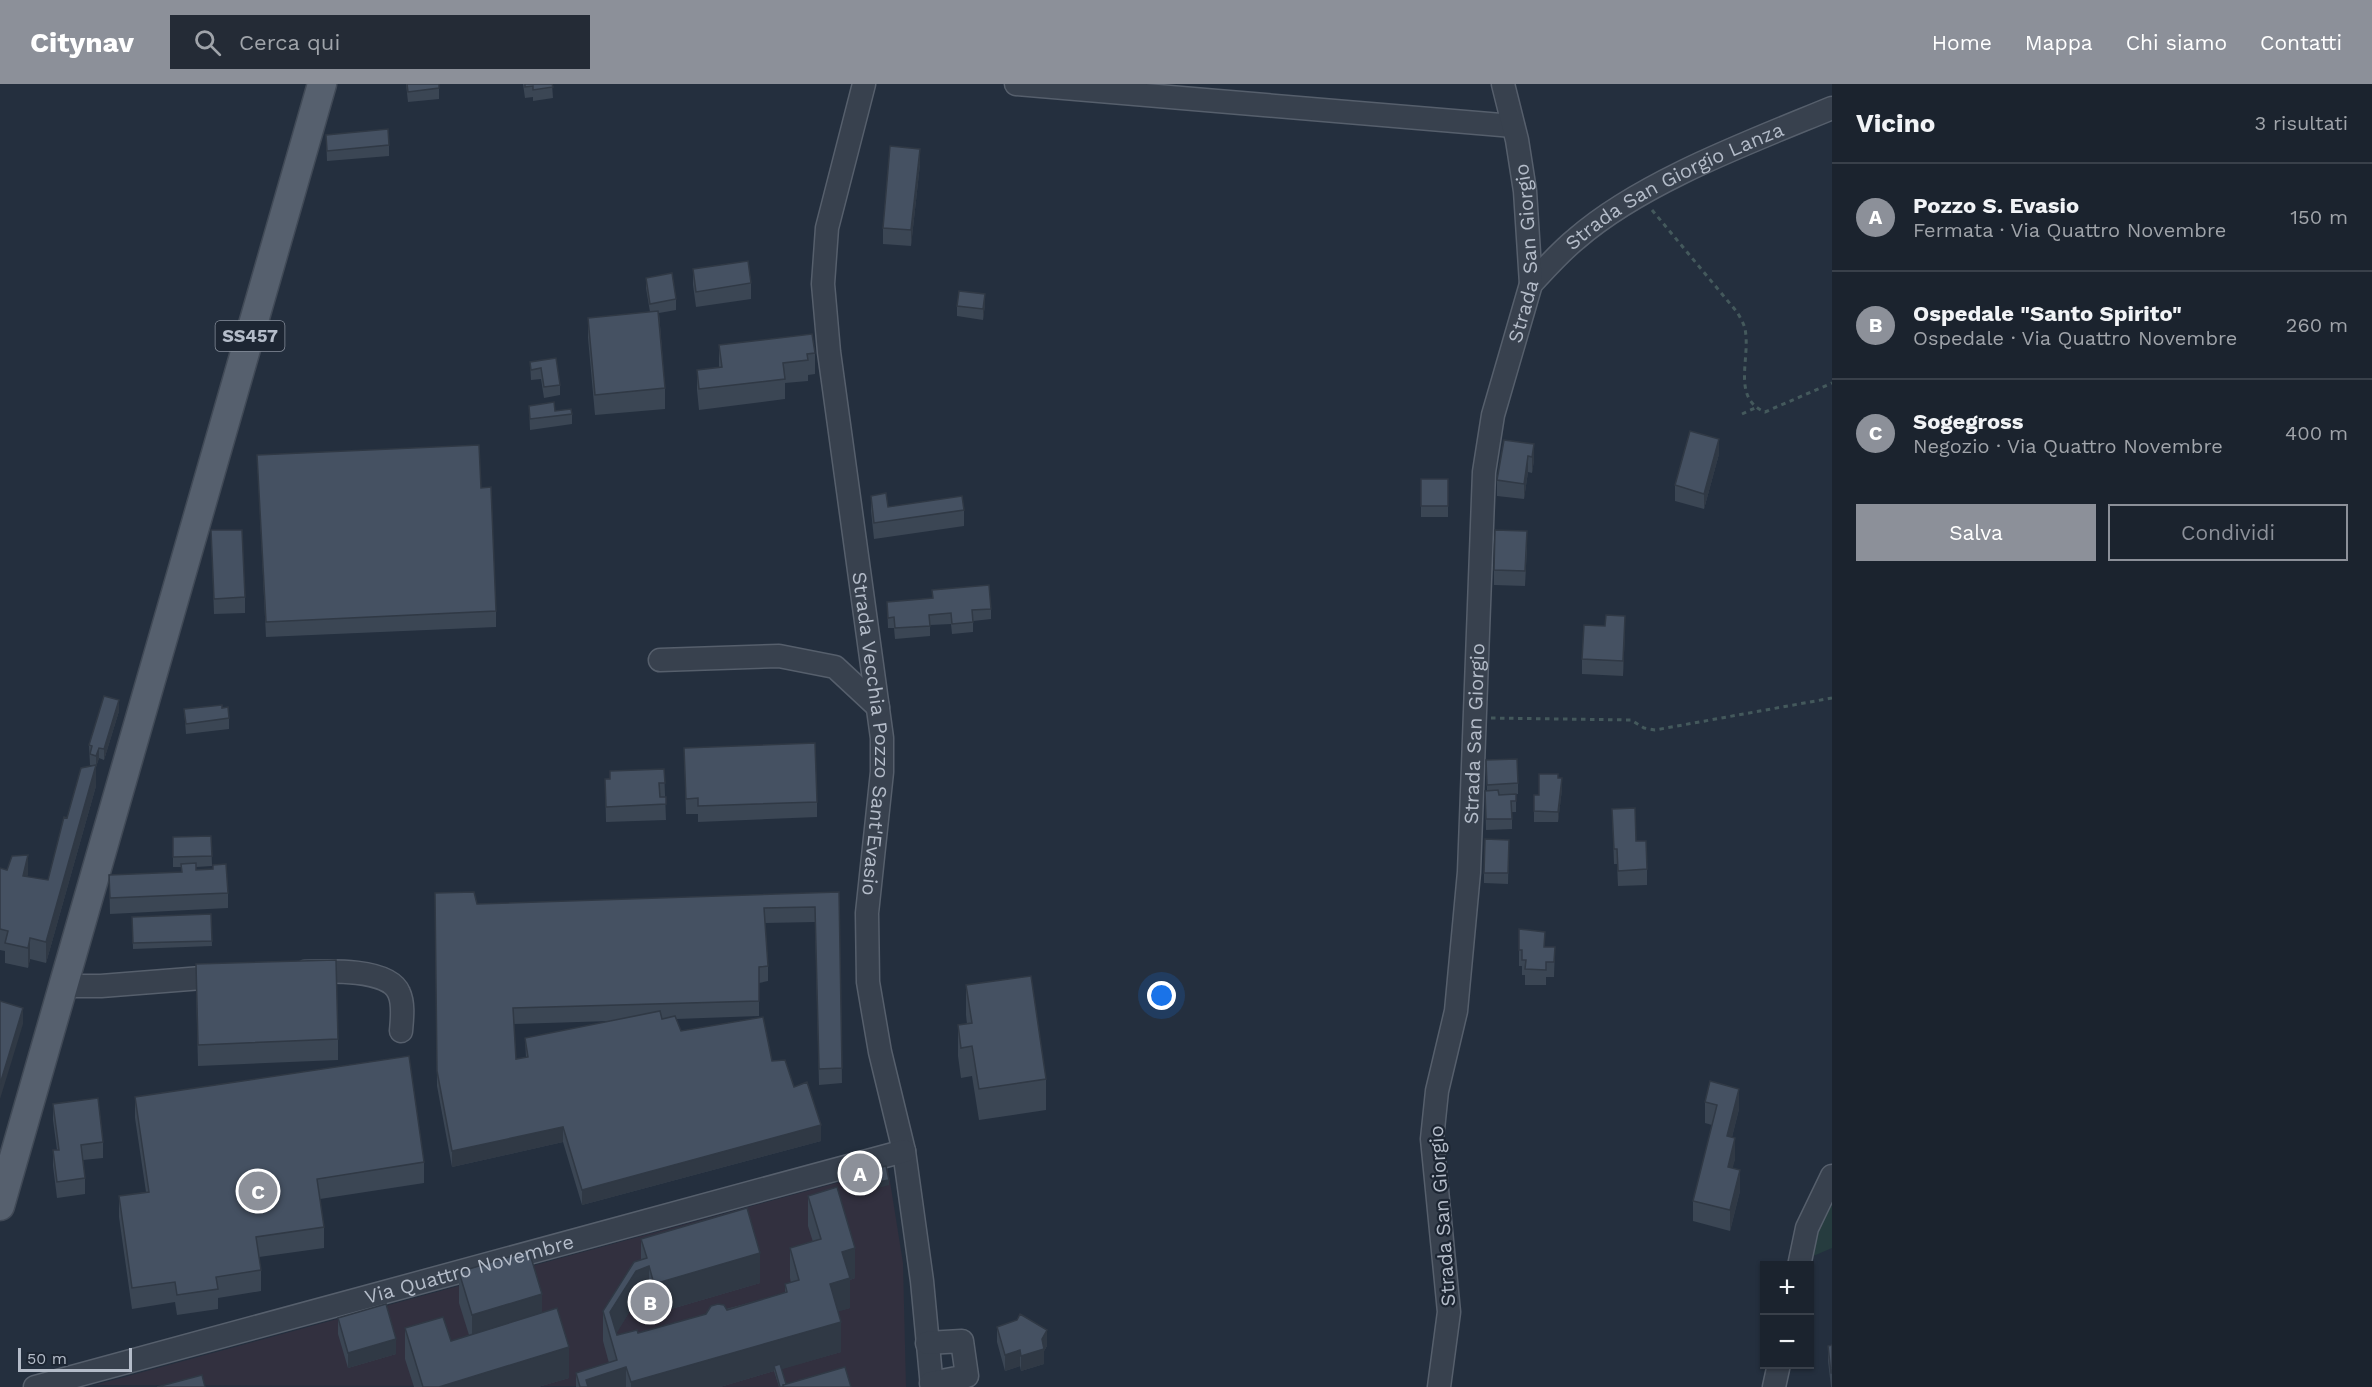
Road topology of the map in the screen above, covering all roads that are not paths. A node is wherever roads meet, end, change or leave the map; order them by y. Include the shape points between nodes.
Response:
1 (322, 84) edge
2 (864, 84) edge
3 (1016, 84) edge
4 (1503, 84) edge
5 (1832, 108) edge
6 (1517, 142) junction
7 (1530, 284) junction
8 (660, 660) dead end
9 (878, 707) junction
10 (278, 974) edge
11 (246, 975) edge
12 (61, 986) junction
13 (401, 1031) dead end
14 (904, 1151) junction
15 (1832, 1176) edge
16 (0, 1206) edge
17 (1800, 1261) edge
18 (927, 1344) junction
19 (1778, 1369) edge
20 (77, 1381) edge
21 (931, 1385) edge
22 (35, 1387) edge
23 (1439, 1387) edge
24 (1774, 1387) edge

1 - 12 main road, SS457
2 - 9 street, Strada Vecchia Pozzo Sant'Evasio via 828,228 823,284 828,352
3 - 6 street
4 - 6 street, Strada San Giorgio
5 - 7 street, Strada San Giorgio Lanza via 1638,196 1576,238
6 - 7 street, Strada San Giorgio via 1530,246
7 - 23 street, Strada San Giorgio via 1493,415 1484,472 1469,872 1456,1011 1437,1091 1432,1139 1449,1312
8 - 9 street via 779,656 836,667
9 - 14 street, Strada Vecchia Pozzo Sant'Evasio via 882,772 867,913 868,982
10 - 13 street via 347,971 392,982 402,1008
11 - 12 street
12 - 16 main road
14 - 18 street, Strada Vecchia Pozzo Sant'Evasio
14 - 20 street, Via Quattro Novembre
15 - 17 street via 1807,1228
18 - 21 street, Strada Vecchia Pozzo Sant'Evasio
18 - 21 street via 962,1341 967,1376
19 - 24 street
20 - 22 street, Via Quattro Novembre

